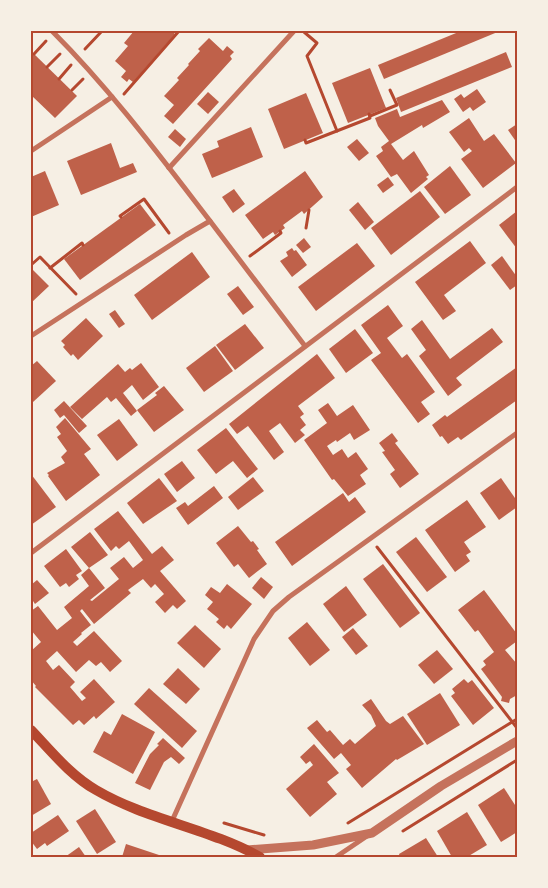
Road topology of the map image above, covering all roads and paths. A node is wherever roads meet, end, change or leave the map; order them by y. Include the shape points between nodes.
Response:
1 (102, 31) edge
2 (179, 31) edge
3 (294, 31) edge
4 (304, 31) edge
5 (53, 32) edge
6 (67, 46) junction
7 (34, 54) dead end
8 (78, 57) junction
9 (47, 67) dead end
10 (390, 90) dead end
11 (112, 97) junction
12 (116, 102) junction
13 (338, 131) junction
14 (305, 140) dead end
15 (31, 151) edge
16 (170, 168) junction
17 (517, 187) edge
18 (309, 210) dead end
19 (121, 218) dead end
20 (210, 221) junction
21 (306, 228) dead end
22 (280, 231) dead end
23 (175, 242) junction
24 (83, 245) dead end
25 (241, 262) junction
26 (31, 265) edge
27 (50, 268) junction
28 (83, 302) junction
29 (31, 336) edge
30 (305, 346) junction
31 (517, 433) edge
32 (370, 538) junction
33 (31, 553) edge
34 (517, 719) edge
35 (512, 722) junction
36 (517, 728) edge
37 (31, 730) edge
38 (517, 741) edge
39 (517, 760) edge
40 (215, 820) dead end
41 (172, 822) junction
42 (346, 824) dead end
43 (400, 832) dead end
44 (372, 833) junction
45 (266, 835) dead end
46 (247, 850) junction
47 (260, 857) edge
48 (336, 857) edge

1 - 8 path
2 - 12 path
3 - 16 street
4 - 13 path via 317,43 307,56
5 - 6 street
5 - 7 path
6 - 8 street
6 - 9 path
8 - 11 street
10 - 13 path via 397,105
11 - 12 street
11 - 15 street
12 - 16 street
13 - 14 path via 306,144
16 - 20 street
17 - 30 street
18 - 21 path
19 - 23 path via 144,199
20 - 23 street
20 - 25 street
22 - 25 path
23 - 28 street
24 - 27 path
25 - 30 street
26 - 27 path via 40,257
27 - 28 path
28 - 29 street
30 - 33 street
31 - 32 street
32 - 35 path
32 - 41 street via 288,597 262,626
34 - 35 path
35 - 36 path
35 - 42 path
37 - 41 main road via 60,762 94,789 123,804
38 - 44 street via 441,786
39 - 43 path
40 - 45 path
41 - 46 main road
44 - 46 street via 313,845
44 - 48 street
46 - 47 main road

